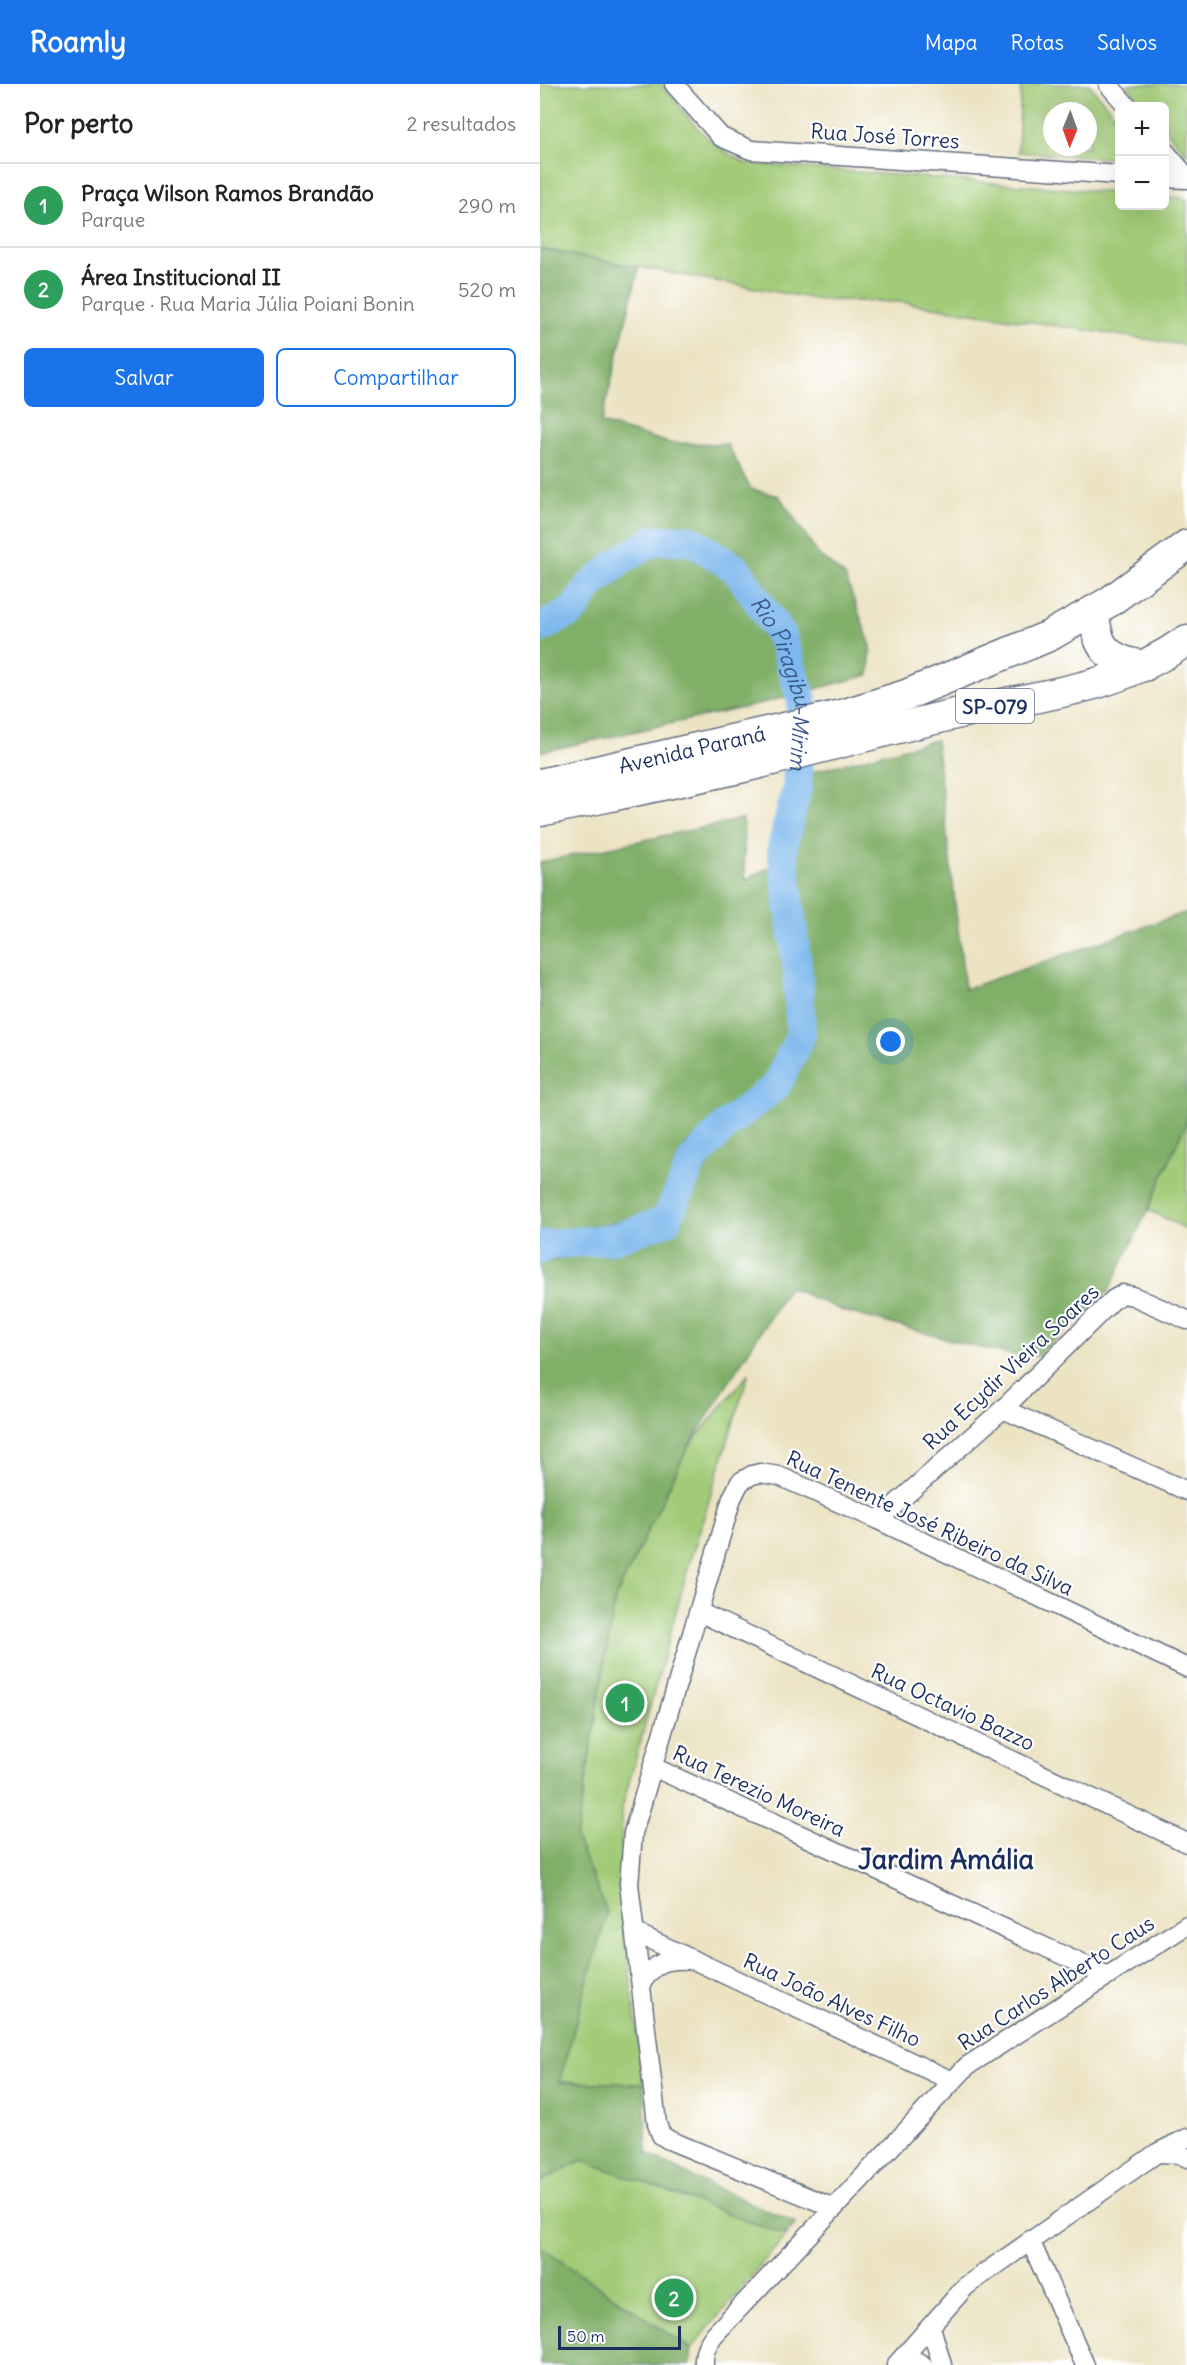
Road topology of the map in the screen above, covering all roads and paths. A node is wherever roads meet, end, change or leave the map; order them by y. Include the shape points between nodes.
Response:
1 (674, 84) edge
2 (1108, 84) edge
3 (1124, 102) edge
4 (1169, 156) edge
5 (1115, 175) edge
6 (1169, 178) edge
7 (1187, 178) edge
8 (1183, 550) edge
9 (1095, 611) junction
10 (1187, 640) edge
11 (1144, 666) junction
12 (845, 728) junction
13 (540, 784) edge
14 (540, 811) edge
15 (1187, 1320) edge
16 (1003, 1409) junction
17 (1187, 1491) edge
18 (878, 1520) junction
19 (699, 1612) junction
20 (1187, 1668) edge
21 (653, 1767) junction
22 (1187, 1829) edge
23 (1163, 1832) junction
24 (1187, 1843) edge
25 (1187, 1926) edge
26 (636, 1933) junction
27 (692, 1960) junction
28 (1108, 1976) junction
29 (641, 1984) junction
30 (952, 2081) junction
31 (1187, 2138) edge
32 (1187, 2149) edge
33 (1157, 2153) junction
34 (1187, 2158) edge
35 (834, 2208) junction
36 (1030, 2240) junction
37 (931, 2327) junction
38 (901, 2360) edge
39 (704, 2365) edge
40 (923, 2365) edge
41 (942, 2365) edge
42 (1085, 2365) edge

1 - 5 street, Rua José Torres via 721,137 751,150
2 - 3 street
4 - 7 street
6 - 7 street
8 - 9 main road, SP-079
9 - 11 main road via 1098,636 1106,651 1121,663
9 - 12 main road, SP-079 via 1043,639 906,695
10 - 11 main road, SP-079
11 - 12 main road, SP-079 via 1066,693 961,713
12 - 13 main road, Avenida Paraná / SP-079 via 754,736
12 - 14 main road, Avenida Paraná / SP-079 via 735,769
15 - 16 street, Rua Ecydir Vieira Soares via 1123,1294
16 - 17 street
16 - 18 street, Rua Ecydir Vieira Soares
18 - 19 street, Rua Tenente José Ribeiro da Silva via 779,1476 752,1475 740,1482 732,1498
18 - 20 street, Rua Tenente José Ribeiro da Silva
19 - 21 street, Rua Tenente José Ribeiro da Silva
19 - 23 street, Rua Octavio Bazzo
21 - 26 street, Rua Tenente José Ribeiro da Silva via 633,1833 628,1884
21 - 28 street, Rua Terezio Moreira
22 - 23 street
23 - 24 street, Rua Octavio Bazzo
25 - 28 street, Rua Carlos Alberto Caus
26 - 27 street, Rua João Alves Filho
26 - 29 street, Rua Tenente José Ribeiro da Silva
27 - 29 street via 665,1961 651,1970
27 - 30 street, Rua João Alves Filho
28 - 30 street, Rua Carlos Alberto Caus via 967,2066
29 - 35 street, Rua Tenente José Ribeiro da Silva via 661,2135
30 - 35 street, Rua Carlos Alberto Caus
31 - 33 street
32 - 33 street
33 - 34 street
33 - 36 street
35 - 39 street, Rua Carlos Alberto Caus via 714,2335 707,2345
36 - 37 street via 966,2286
36 - 42 street
37 - 38 street
37 - 41 street
38 - 40 street

